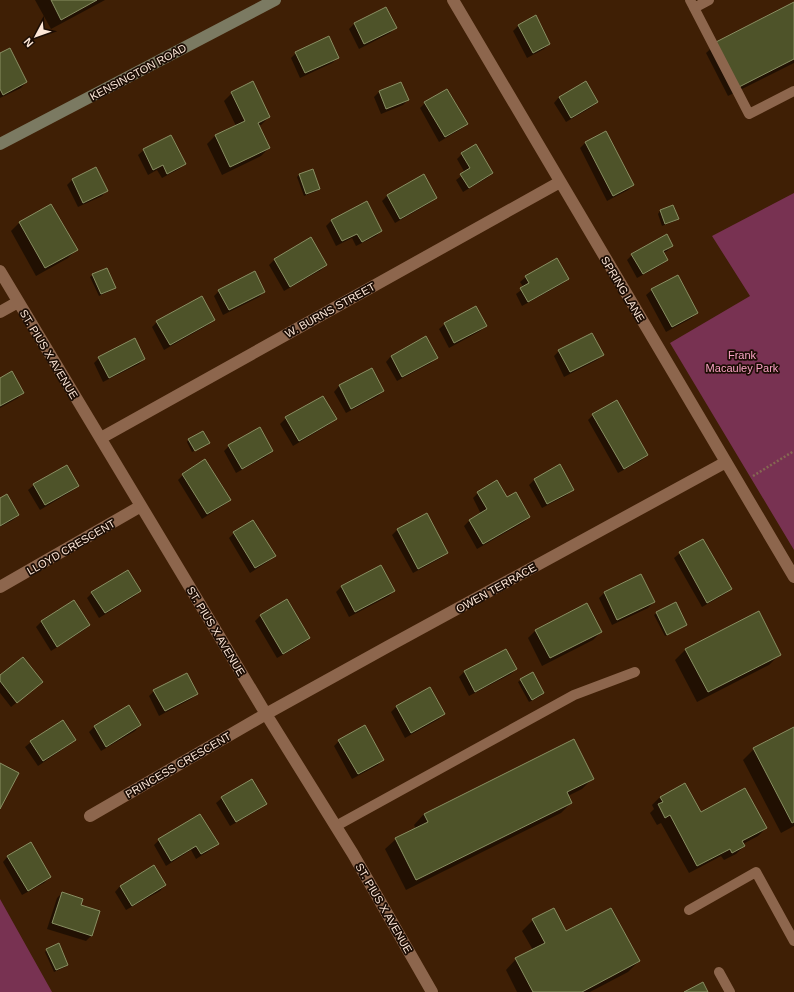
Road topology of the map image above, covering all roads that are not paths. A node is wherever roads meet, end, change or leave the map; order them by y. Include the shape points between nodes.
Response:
1 (275, 0) edge
2 (453, 0) edge
3 (709, 0) edge
4 (692, 4) edge
5 (794, 91) edge
6 (0, 144) edge
7 (560, 182) junction
8 (0, 271) edge
9 (18, 302) junction
10 (0, 312) edge
11 (100, 438) junction
12 (726, 462) junction
13 (141, 506) junction
14 (794, 576) edge
15 (0, 587) edge
16 (635, 672) dead end
17 (266, 714) junction
18 (90, 816) dead end
19 (336, 826) junction
20 (689, 910) dead end
21 (794, 941) edge
22 (719, 972) dead end
23 (432, 992) edge
24 (730, 992) edge

1 - 6 street, KENSINGTON ROAD
2 - 7 street, SPRING LANE
3 - 4 lane
4 - 5 lane via 749,114
7 - 11 street, W. BURNS STREET
7 - 12 street, SPRING LANE
8 - 9 street, ST. PIUS X AVENUE
9 - 10 street
9 - 11 street, ST. PIUS X AVENUE
11 - 13 street, ST. PIUS X AVENUE
12 - 14 street, SPRING LANE
12 - 17 street, OWEN TERRACE
13 - 15 street, LLOYD CRESCENT
13 - 17 street, ST. PIUS X AVENUE
16 - 19 lane via 574,696
17 - 18 street, PRINCESS CRESCENT
17 - 19 street, ST. PIUS X AVENUE
19 - 23 street, ST. PIUS X AVENUE
20 - 21 lane via 756,872
22 - 24 lane

